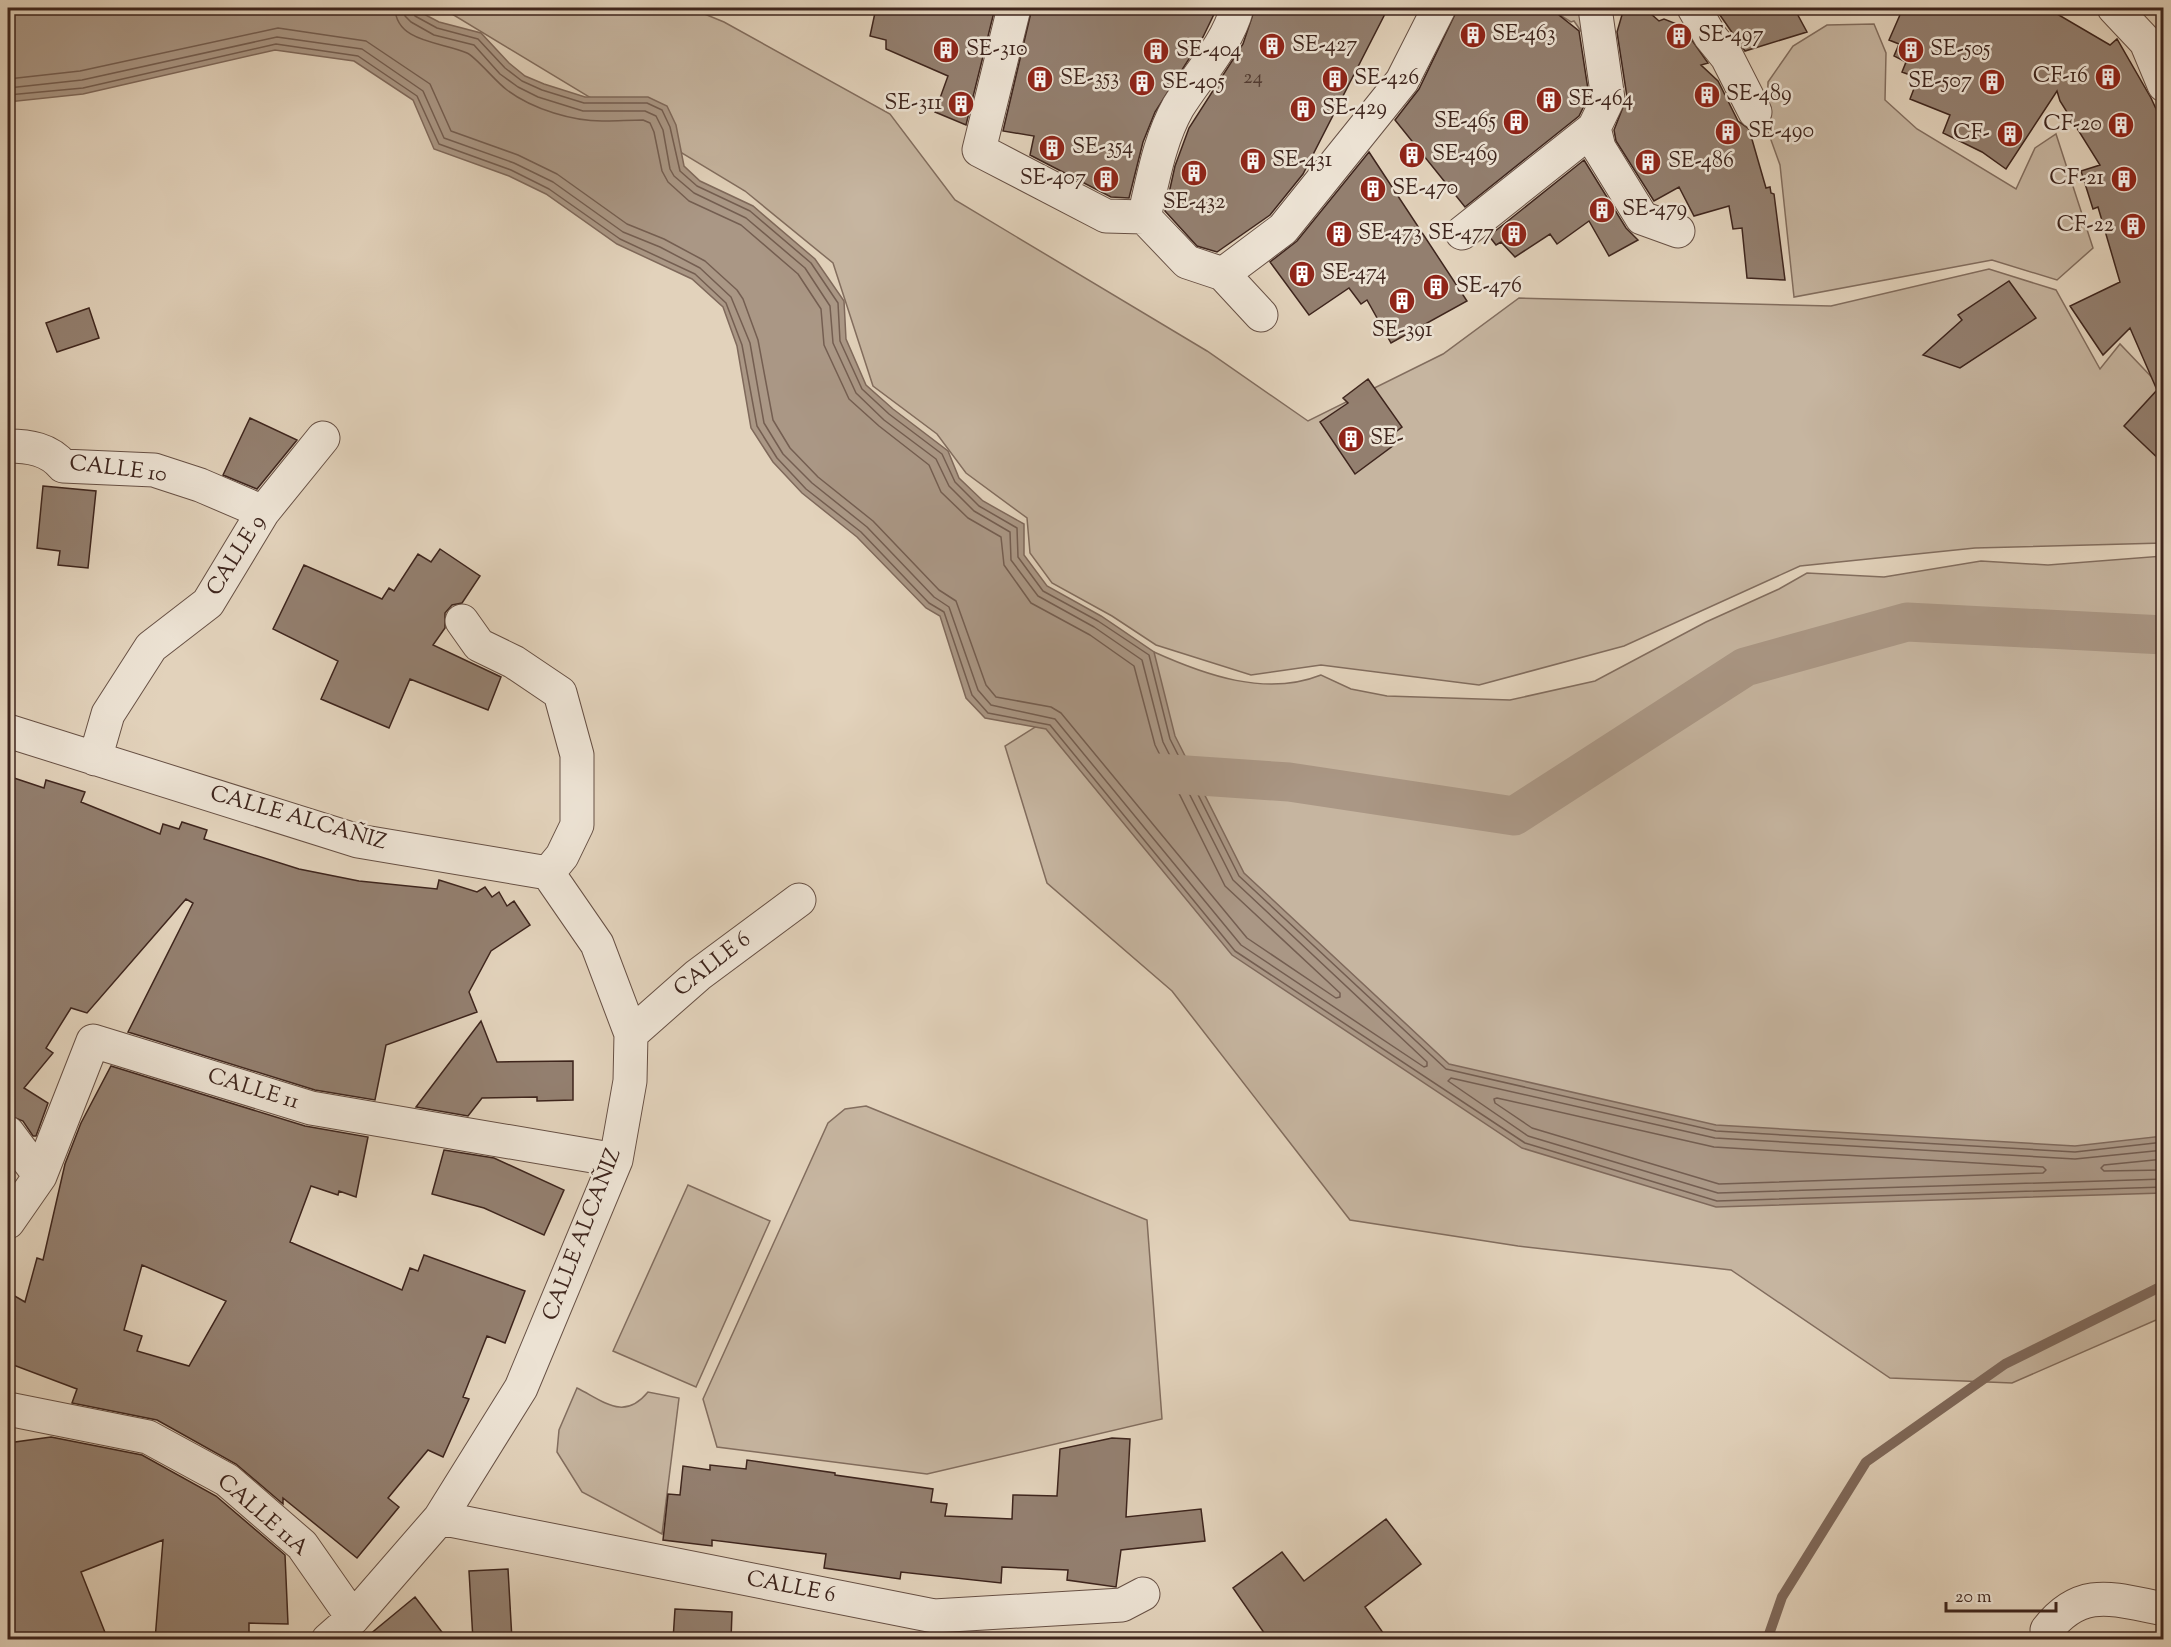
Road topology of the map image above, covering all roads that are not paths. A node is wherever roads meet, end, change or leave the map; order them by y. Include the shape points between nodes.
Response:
1 (1014, 8) edge
2 (1237, 8) edge
3 (1439, 8) edge
4 (1595, 8) edge
5 (1694, 8) edge
6 (2114, 8) edge
7 (2155, 37) edge
8 (2163, 85) edge
9 (1755, 112) dead end
10 (1594, 128) junction
11 (1144, 217) junction
12 (1678, 231) dead end
13 (1462, 233) dead end
14 (1223, 274) junction
15 (1261, 315) dead end
16 (323, 438) dead end
17 (8, 447) edge
18 (263, 512) junction
19 (462, 621) dead end
20 (8, 731) edge
21 (95, 759) junction
22 (548, 873) junction
23 (799, 900) dead end
24 (631, 1034) junction
25 (8, 1133) edge
26 (616, 1160) junction
27 (40, 1176) junction
28 (8, 1222) edge
29 (8, 1409) edge
30 (441, 1518) junction
31 (1143, 1594) dead end
32 (2163, 1610) edge
33 (353, 1618) junction
34 (933, 1628) edge
35 (2047, 1630) dead end
36 (328, 1640) edge

1 - 11 street via 978,150 1106,216
2 - 11 street via 1214,56 1178,109 1152,173
3 - 14 street via 1402,81 1291,220
4 - 10 street via 1608,99
5 - 9 street via 1727,57
6 - 7 street
7 - 8 street
10 - 12 street via 1599,148 1642,218
10 - 13 street
11 - 14 street via 1187,262
14 - 15 street
16 - 18 street, CALLE 9
17 - 18 street, CALLE 10 via 27,446 55,456 63,466 154,470
18 - 21 street, CALLE 9 via 208,603 151,647 108,714
19 - 22 street via 479,645 514,662 560,693 577,755 577,825 562,856
20 - 21 street, CALLE ALCAÑIZ
21 - 22 street, CALLE ALCAÑIZ via 358,841
22 - 24 street, CALLE ALCAÑIZ via 597,944
23 - 24 street, CALLE 6 via 698,975
24 - 26 street, CALLE ALCAÑIZ via 630,1081
25 - 27 street
26 - 27 street, CALLE 11 via 311,1108 93,1041
26 - 30 street, CALLE ALCAÑIZ via 521,1388
27 - 28 street, CALLE 11
29 - 33 street, CALLE 11A via 148,1437 227,1480 302,1545
30 - 33 street, CALLE ALCAÑIZ
30 - 34 street, CALLE 6
31 - 34 street, CALLE 6 via 1122,1605
32 - 35 street via 2097,1598 2080,1601 2060,1613
33 - 36 street, CALLE ALCAÑIZ

